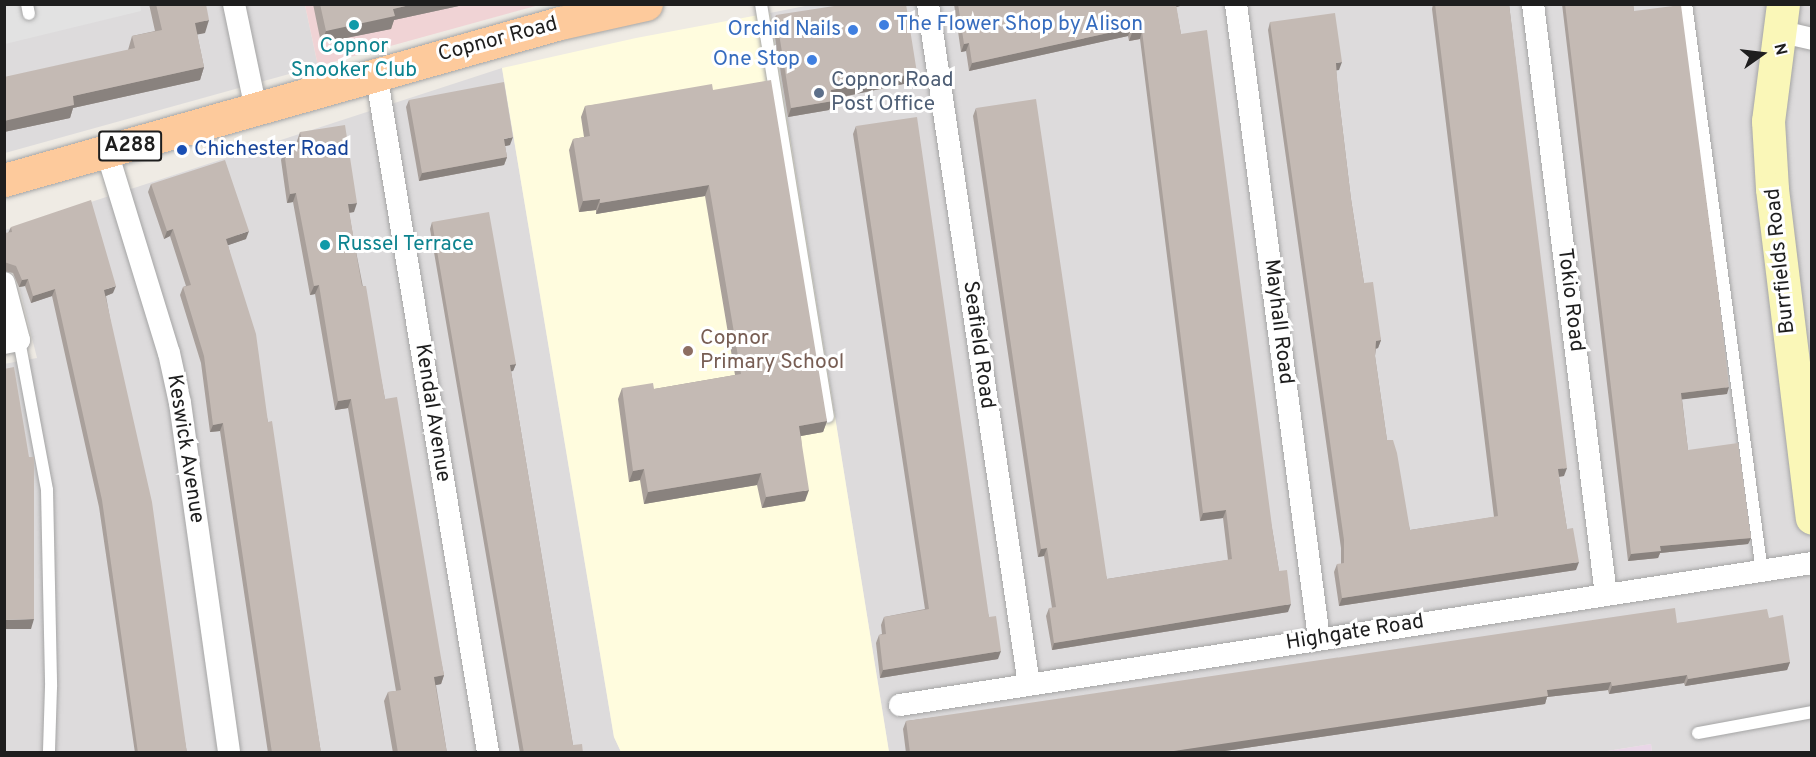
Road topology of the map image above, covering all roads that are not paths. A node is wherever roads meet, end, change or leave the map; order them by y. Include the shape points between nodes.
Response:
1 (234, 4) edge
2 (646, 4) edge
3 (761, 4) edge
4 (928, 4) edge
5 (1236, 4) edge
6 (1533, 4) edge
7 (1686, 4) edge
8 (558, 14) edge
9 (1780, 18) edge
10 (1812, 39) edge
11 (376, 74) junction
12 (256, 109) junction
13 (107, 152) junction
14 (4, 180) edge
15 (4, 283) edge
16 (12, 341) edge
17 (828, 417) edge
18 (1812, 518) edge
19 (1812, 563) edge
20 (1762, 572) junction
21 (1606, 595) junction
22 (1319, 639) junction
23 (1029, 685) junction
24 (900, 705) dead end
25 (1812, 712) edge
26 (1698, 733) dead end
27 (49, 753) edge
28 (229, 753) edge
29 (488, 753) edge

1 - 12 street
2 - 8 main road, Copnor Road / A288
3 - 17 lane
4 - 23 street, Seafield Road
5 - 22 street, Mayhall Road
6 - 21 street, Tokio Road
7 - 20 lane
8 - 11 main road, Copnor Road / A288
9 - 10 street
9 - 18 street, Burrfields Road via 1768,121 1772,189
11 - 12 main road, Copnor Road / A288
11 - 29 street, Kendal Avenue
12 - 13 main road, Copnor Road / A288
13 - 14 main road, Copnor Road / A288
13 - 28 street, Keswick Avenue via 169,353 180,403
15 - 16 street
16 - 27 lane via 47,490
19 - 20 street, Highgate Road
20 - 21 street, Highgate Road
21 - 22 street, Highgate Road
22 - 23 street, Highgate Road
23 - 24 street, Highgate Road
25 - 26 lane

